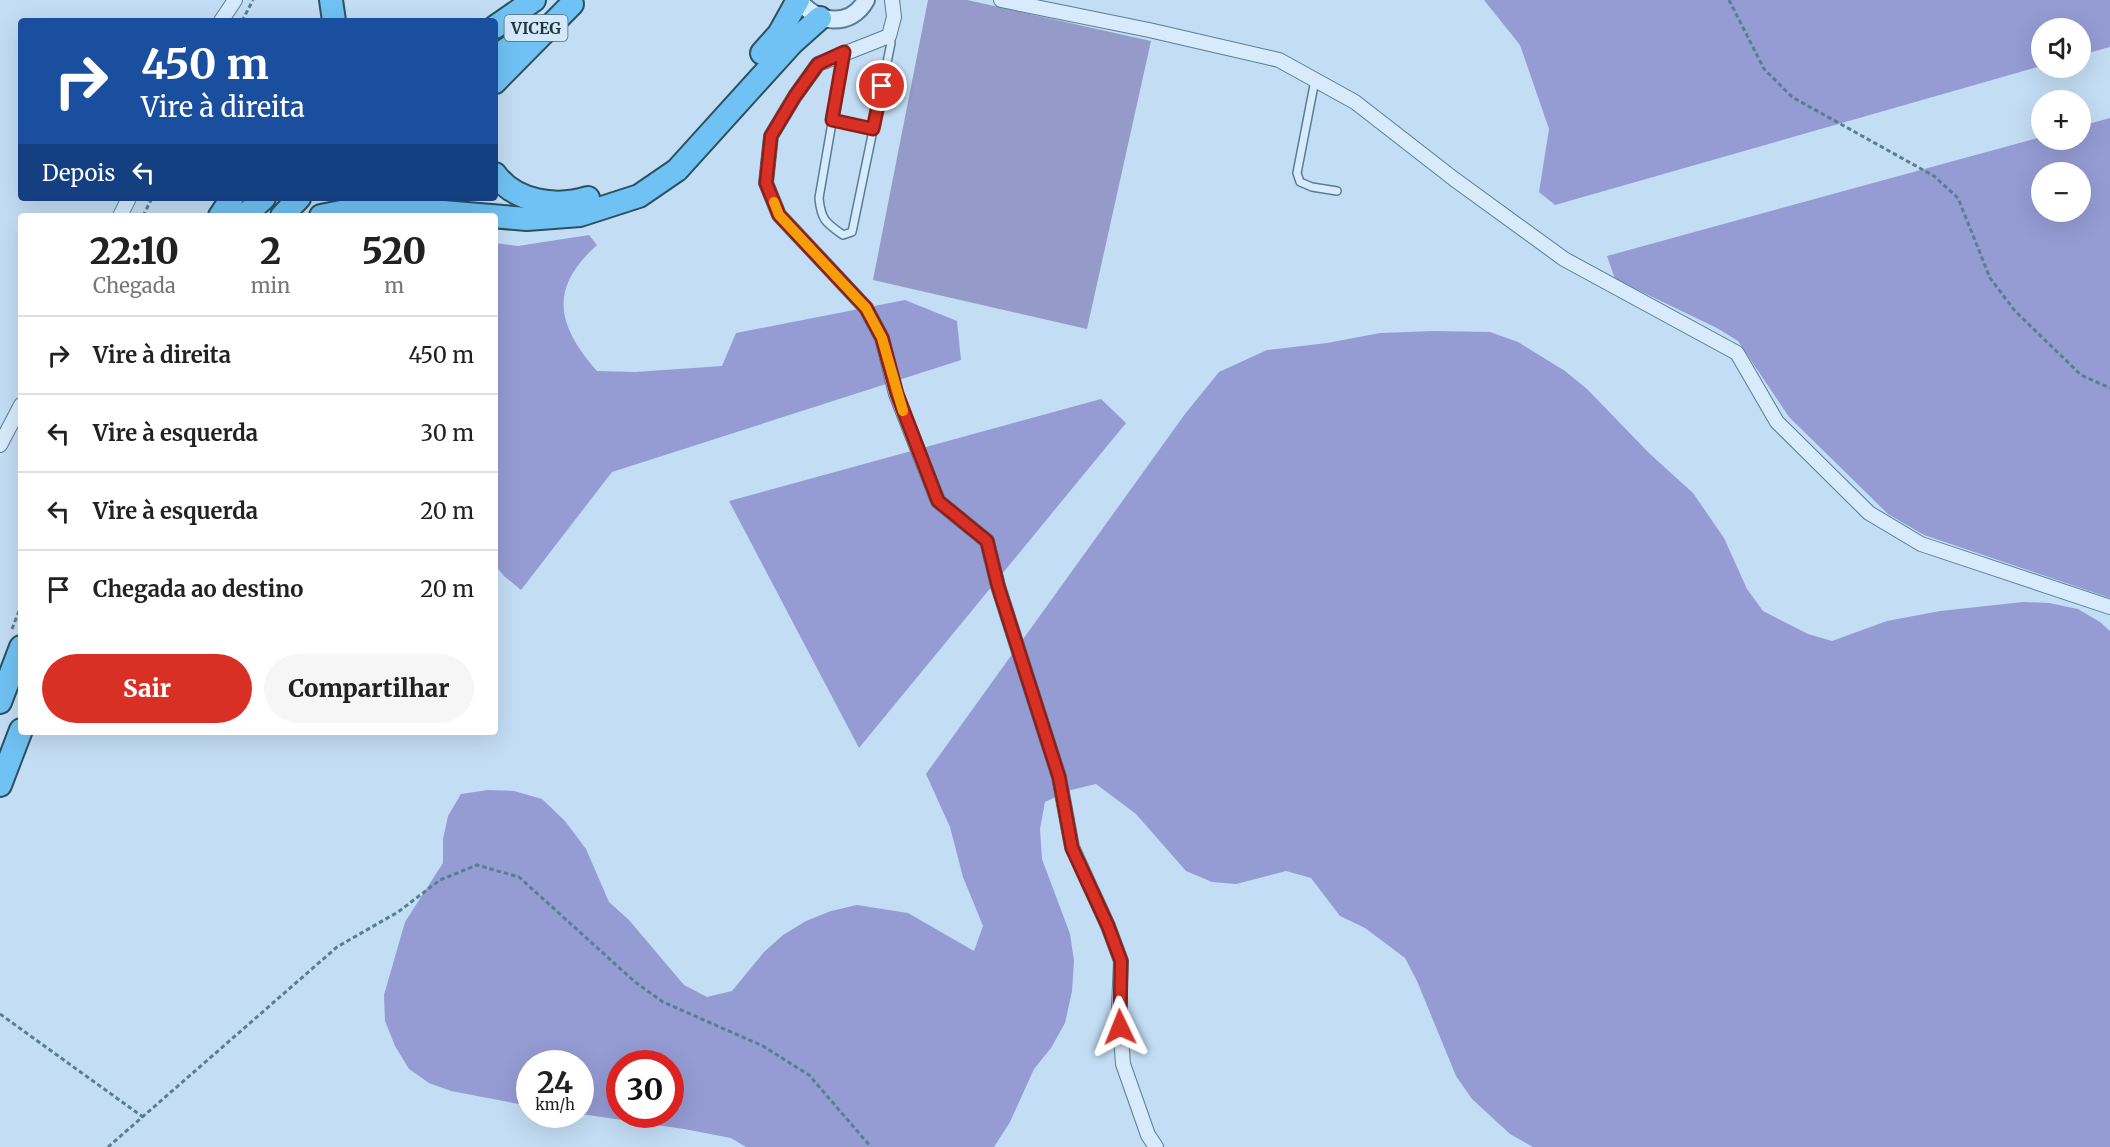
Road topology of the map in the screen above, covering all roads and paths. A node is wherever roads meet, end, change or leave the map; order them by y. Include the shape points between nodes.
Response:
1 (331, 0) edge
2 (534, 0) edge
3 (799, 0) edge
4 (866, 0) edge
5 (892, 0) edge
6 (1001, 0) edge
7 (1729, 0) edge
8 (575, 2) edge
9 (334, 18) edge
10 (820, 18) junction
11 (498, 25) edge
12 (889, 36) junction
13 (844, 52) junction
14 (498, 55) edge
15 (498, 79) edge
16 (1315, 80) junction
17 (832, 120) junction
18 (873, 129) junction
19 (498, 178) edge
20 (1337, 192) dead end
21 (261, 201) edge
22 (296, 201) edge
23 (247, 213) edge
24 (285, 213) edge
25 (336, 213) edge
26 (455, 213) edge
27 (498, 217) edge
28 (2110, 388) edge
29 (18, 411) edge
30 (0, 445) edge
31 (2110, 607) edge
32 (18, 655) edge
33 (0, 702) edge
34 (19, 735) edge
35 (0, 784) edge
36 (0, 1014) edge
37 (143, 1117) junction
38 (108, 1147) edge
39 (871, 1147) edge
40 (1156, 1147) edge

1 - 9 highway
2 - 11 highway, VICEG
3 - 10 street
3 - 19 highway via 779,34 677,148 631,184 579,201 532,201 504,186
4 - 10 street via 854,14 843,19
5 - 12 street via 894,17
6 - 16 street via 1279,60
7 - 28 path via 1764,69 1792,97 1934,176 1958,198 1990,278 2015,311 2081,375
8 - 14 highway, VICEG
8 - 15 highway
10 - 27 highway via 792,43 676,170 639,196 580,215
12 - 13 street
12 - 18 lane via 891,43
13 - 17 lane
13 - 40 street via 818,64 771,136 766,183 779,215 866,308 877,328 897,394 938,501 987,541 1059,777 1072,848 1121,961 1123,1064 1148,1135
16 - 20 lane via 1297,173 1300,182
16 - 31 street via 1355,102 1564,259 1737,352 1777,422 1869,513 1921,544
17 - 18 lane
17 - 18 lane via 820,213 826,223 843,235 852,232
21 - 23 highway
22 - 24 highway
25 - 26 highway via 371,206
29 - 30 street
32 - 33 highway
34 - 35 highway
36 - 37 path
37 - 38 path
37 - 39 path via 337,946 398,912 440,880 477,865 519,877 634,982 663,1002 763,1046 809,1075

